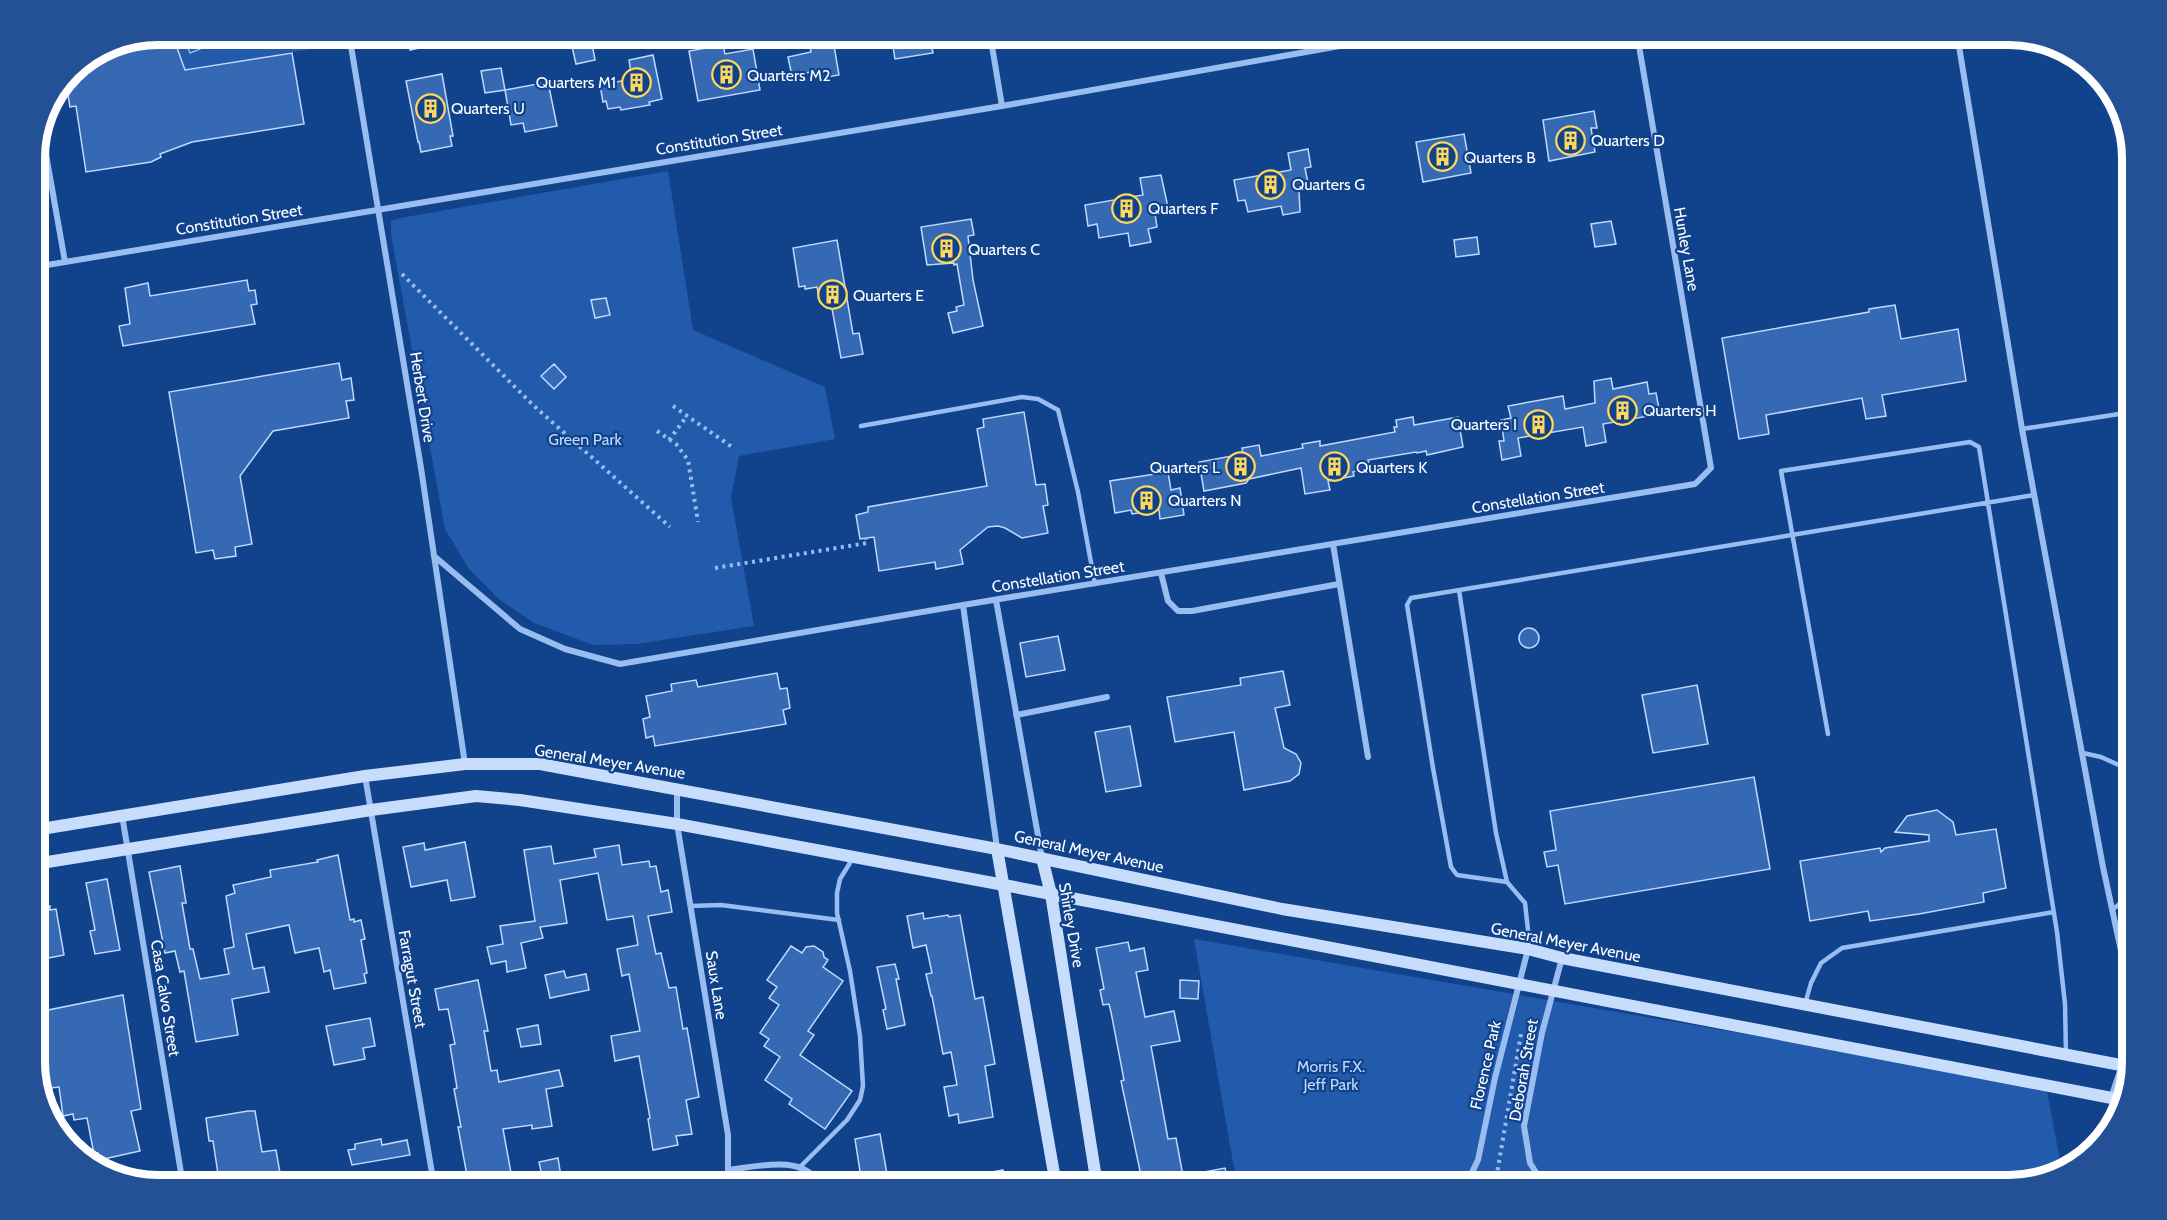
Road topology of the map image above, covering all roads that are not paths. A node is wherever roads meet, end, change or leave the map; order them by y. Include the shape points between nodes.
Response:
1 (351, 45) edge
2 (992, 45) edge
3 (1324, 45) edge
4 (1342, 45) edge
5 (1639, 45) edge
6 (1959, 45) edge
7 (1324, 48) junction
8 (1002, 106) junction
9 (45, 150) edge
10 (379, 209) junction
11 (65, 262) junction
12 (45, 265) edge
13 (2122, 413) edge
14 (861, 426) dead end
15 (2022, 429) junction
16 (1711, 468) joint
17 (2034, 495) junction
18 (1988, 502) junction
19 (1792, 534) junction
20 (1333, 544) junction
21 (434, 556) junction
22 (1161, 573) junction
23 (1095, 584) junction
24 (1339, 584) junction
25 (1459, 590) junction
26 (996, 600) junction
27 (963, 605) junction
28 (1107, 697) dead end
29 (1016, 715) junction
30 (1828, 734) dead end
31 (2083, 753) junction
32 (1368, 757) dead end
33 (465, 764) junction
34 (2122, 766) edge
35 (365, 776) junction
36 (678, 788) junction
37 (371, 810) junction
38 (122, 815) junction
39 (677, 824) junction
40 (45, 828) edge
41 (127, 848) junction
42 (997, 849) junction
43 (854, 857) junction
44 (1042, 858) junction
45 (45, 862) edge
46 (1507, 882) junction
47 (1004, 885) junction
48 (1051, 894) junction
49 (2122, 902) edge
50 (690, 906) junction
51 (2112, 910) junction
52 (2054, 912) junction
53 (839, 920) junction
54 (1527, 949) junction
55 (1562, 958) junction
56 (2122, 961) edge
57 (1518, 985) junction
58 (1553, 991) junction
59 (1805, 1004) junction
60 (2066, 1054) junction
61 (2122, 1065) edge
62 (2115, 1099) edge
63 (800, 1167) junction
64 (728, 1170) junction
65 (181, 1175) edge
66 (432, 1175) edge
67 (729, 1175) edge
68 (813, 1175) edge
69 (1054, 1175) edge
70 (1095, 1175) edge
71 (1471, 1175) edge
72 (1538, 1175) edge

1 - 10 street, Herbert Drive
2 - 8 street
3 - 7 street
4 - 7 street, Constitution Street
5 - 16 street, Hunley Lane
6 - 15 street
7 - 8 street, Constitution Street
8 - 10 street, Constitution Street
9 - 11 street
10 - 11 street, Constitution Street
10 - 21 street, Herbert Drive
11 - 12 street, Constitution Street
13 - 15 lane
14 - 23 lane via 1022,397 1038,399 1058,410
15 - 17 street
16 - 20 street, Constellation Street via 1695,484
17 - 18 lane
17 - 31 street
18 - 19 lane
18 - 19 lane via 1979,447 1970,442 1781,471
18 - 52 lane
19 - 25 lane
19 - 30 lane
20 - 22 street, Constellation Street
20 - 24 street
21 - 27 street, Constellation Street via 520,629 565,649 620,664
21 - 33 street, Herbert Drive
22 - 23 street, Constellation Street
22 - 24 street via 1168,600 1178,611
23 - 26 street, Constellation Street
24 - 32 street
25 - 46 lane
25 - 46 lane via 1412,598 1407,605 1432,768 1451,867 1457,875
26 - 27 street, Constellation Street
26 - 29 street, Shirley Drive
27 - 42 street
28 - 29 street
29 - 44 street, Shirley Drive
31 - 34 lane
31 - 51 street
33 - 35 main road, General Meyer Avenue
33 - 36 main road, General Meyer Avenue via 540,764
35 - 37 street, Farragut Street
35 - 38 main road, General Meyer Avenue
36 - 39 street, Saux Lane
36 - 42 main road, General Meyer Avenue
37 - 39 main road via 476,796
37 - 41 main road
37 - 66 street, Farragut Street
38 - 40 main road, General Meyer Avenue
38 - 41 street, Casa Calvo Street
39 - 43 main road
39 - 50 street, Saux Lane
41 - 45 main road
41 - 65 street, Casa Calvo Street
42 - 44 main road, General Meyer Avenue
42 - 47 main road
43 - 47 main road
43 - 53 lane via 840,879
44 - 48 main road, Shirley Drive
44 - 54 main road, General Meyer Avenue via 1282,909
46 - 54 lane via 1525,903
47 - 48 main road
47 - 69 main road
48 - 57 main road
48 - 70 main road, Shirley Drive
49 - 51 lane
50 - 53 lane via 721,905
50 - 64 street, Saux Lane via 728,1135
51 - 56 street
52 - 59 lane via 1842,948 1821,963
52 - 60 lane via 2065,1004
53 - 63 lane via 860,1035 863,1086 860,1100 847,1120
54 - 55 main road, General Meyer Avenue
54 - 57 street, Florence Park
55 - 58 street, Deborah Street
55 - 59 main road, General Meyer Avenue
57 - 58 main road
57 - 71 street, Florence Park
58 - 62 main road
58 - 72 street, Deborah Street via 1524,1126 1530,1163
59 - 60 main road, General Meyer Avenue
60 - 61 main road, General Meyer Avenue
63 - 64 street via 781,1164
63 - 68 street
64 - 67 street, Saux Lane

